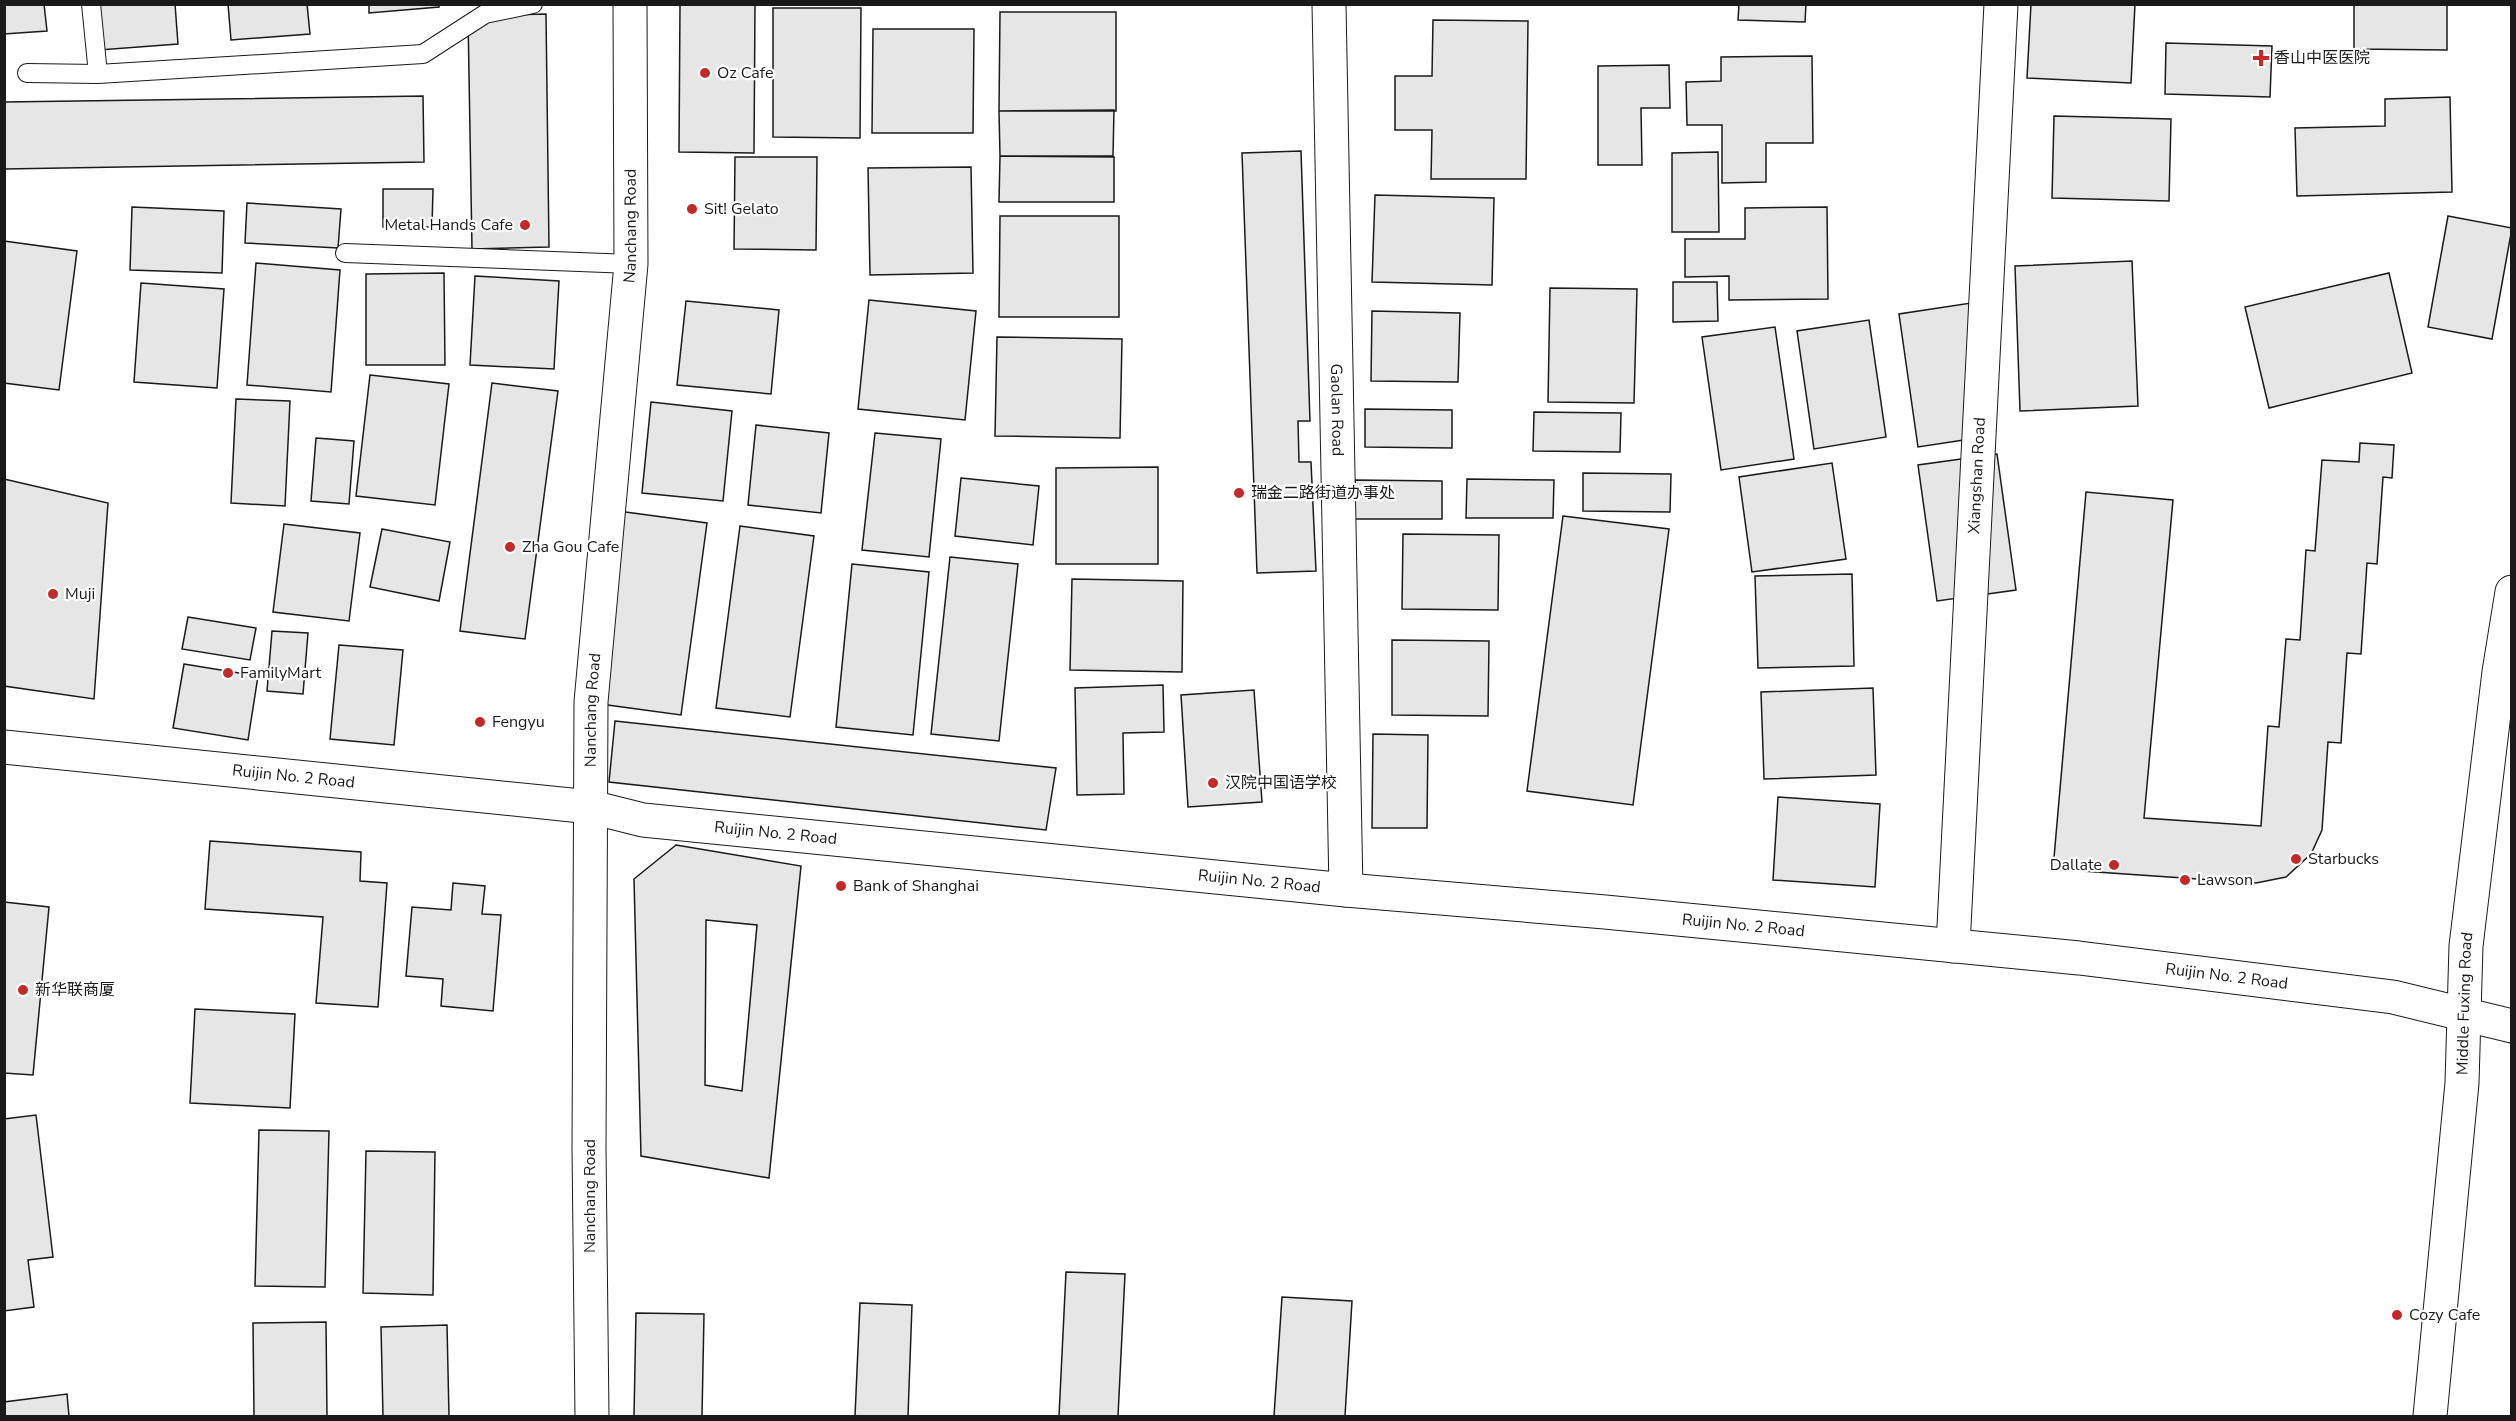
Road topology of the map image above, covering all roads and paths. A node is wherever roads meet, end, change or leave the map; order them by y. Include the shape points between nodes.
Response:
1 (92, 4) edge
2 (533, 4) edge
3 (630, 4) edge
4 (1329, 4) edge
5 (2001, 4) edge
6 (27, 73) dead end
7 (98, 74) junction
8 (345, 253) dead end
9 (632, 264) junction
10 (2511, 592) edge
11 (4, 747) edge
12 (591, 807) junction
13 (1346, 890) junction
14 (1953, 946) junction
15 (2464, 1014) junction
16 (2511, 1026) edge
17 (592, 1416) edge
18 (2430, 1416) edge

1 - 7 lane
2 - 7 lane via 485,14 423,54
3 - 9 main road, Nanchang Road
4 - 13 main road, Gaolan Road
5 - 14 main road, Xiangshan Road
6 - 7 lane
8 - 9 lane
9 - 12 main road, Nanchang Road via 591,702
10 - 15 main road, Middle Fuxing Road via 2466,946
11 - 12 main road, Ruijin No. 2 Road
12 - 13 main road, Ruijin No. 2 Road via 643,820
12 - 17 main road, Nanchang Road
13 - 14 main road, Ruijin No. 2 Road
14 - 15 main road, Ruijin No. 2 Road via 2393,997
15 - 16 main road, Ruijin No. 2 Road
15 - 18 main road, Middle Fuxing Road via 2462,1083

